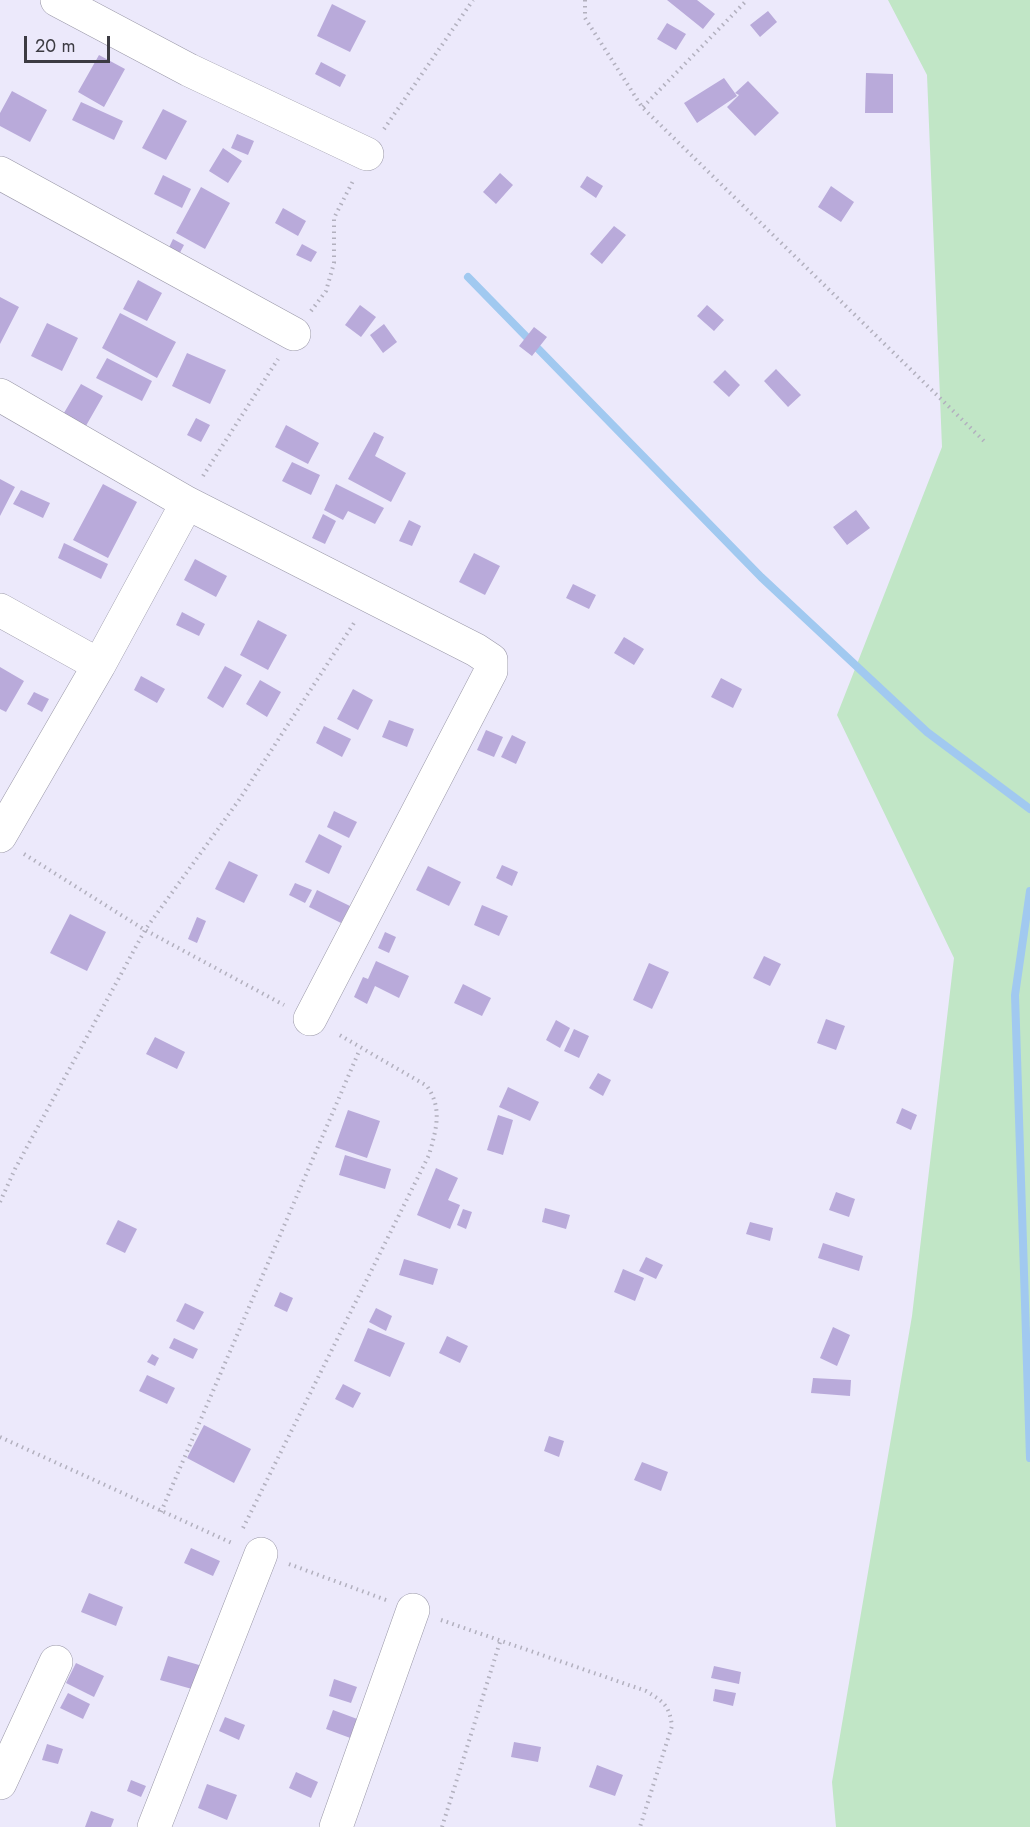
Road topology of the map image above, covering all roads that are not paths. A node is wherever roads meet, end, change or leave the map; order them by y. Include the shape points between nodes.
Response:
1 (57, 0) edge
2 (367, 154) road end
3 (0, 173) edge
4 (294, 334) dead end
5 (0, 396) edge
6 (187, 502) junction
7 (0, 610) edge
8 (99, 665) junction
9 (10, 844) edge
10 (310, 1019) road end
11 (248, 1549) road end
12 (413, 1610) road end
13 (56, 1662) dead end
14 (0, 1783) edge
15 (154, 1827) edge
16 (336, 1827) edge

1 - 2 street via 189,70
3 - 4 street
5 - 6 street
6 - 8 street
6 - 10 street via 491,660 491,671
7 - 8 street
8 - 9 street
11 - 15 street
12 - 16 street
13 - 14 street

